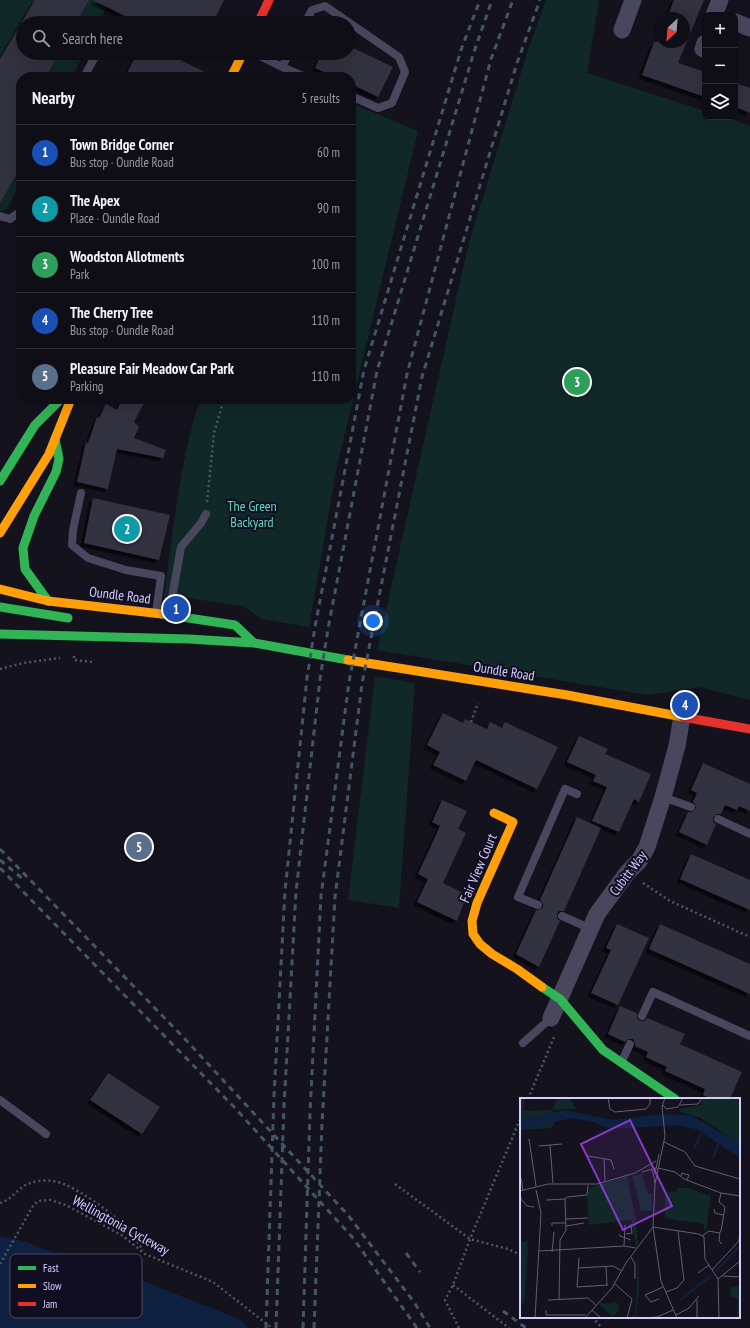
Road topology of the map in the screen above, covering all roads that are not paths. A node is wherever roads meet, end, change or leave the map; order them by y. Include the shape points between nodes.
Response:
1 (269, 0) edge
2 (633, 0) edge
3 (261, 16) edge
4 (309, 16) edge
5 (340, 16) edge
6 (738, 23) edge
7 (356, 27) edge
8 (750, 28) edge
9 (622, 30) dead end
10 (93, 60) edge
11 (240, 60) edge
12 (267, 60) edge
13 (286, 60) edge
14 (282, 68) junction
15 (87, 72) edge
16 (234, 72) edge
17 (292, 72) edge
18 (356, 98) edge
19 (16, 215) edge
20 (0, 216) edge
21 (56, 404) edge
22 (69, 404) edge
23 (55, 439) junction
24 (0, 481) edge
25 (82, 493) dead end
26 (206, 514) road end
27 (0, 533) edge
28 (0, 589) edge
29 (48, 601) junction
30 (0, 607) edge
31 (156, 614) junction
32 (169, 616) junction
33 (76, 619) dead end
34 (135, 628) dead end
35 (0, 634) edge
36 (189, 639) junction
37 (254, 643) junction
38 (682, 716) junction
39 (750, 729) edge
40 (577, 794) dead end
41 (663, 797) junction
42 (691, 807) dead end
43 (494, 814) dead end
44 (718, 819) dead end
45 (750, 834) edge
46 (538, 905) dead end
47 (562, 916) dead end
48 (591, 929) junction
49 (554, 1010) junction
50 (642, 1016) dead end
51 (750, 1036) edge
52 (523, 1043) dead end
53 (630, 1044) dead end
54 (620, 1063) junction
55 (674, 1098) edge
56 (0, 1100) edge
57 (46, 1134) dead end

1 - 3 main road
2 - 9 street
4 - 5 lane via 312,10 325,6
6 - 8 street
7 - 18 lane via 399,57 405,72 392,103 378,108
10 - 15 lane
11 - 16 main road
12 - 14 lane
13 - 14 lane
14 - 17 lane
19 - 20 lane via 10,219
21 - 24 main road via 35,425
22 - 23 main road
23 - 27 main road via 49,454
23 - 29 main road via 60,459 34,516 23,548 25,569
25 - 31 lane via 72,545 88,558 126,570 161,576
26 - 32 lane via 181,547
28 - 29 main road, Oundle Road
29 - 31 main road, Oundle Road
30 - 33 main road
31 - 32 main road, Oundle Road
32 - 37 main road, Oundle Road via 235,625
34 - 36 main road, Oundle Road
35 - 36 main road, Oundle Road
36 - 37 main road, Oundle Road
37 - 38 main road, Oundle Road
38 - 39 main road, Oundle Road
38 - 41 street, Cubitt Way
40 - 46 lane via 565,789 518,897
41 - 42 lane
41 - 48 street, Cubitt Way via 647,847 597,914
43 - 49 main road, Fair View Court via 513,822 477,903 472,921 473,934 492,954 540,985
44 - 45 lane
47 - 48 lane
48 - 49 street, Cubitt Way
49 - 52 lane
49 - 54 main road
50 - 51 lane via 653,992
53 - 54 lane
54 - 55 main road
56 - 57 lane

